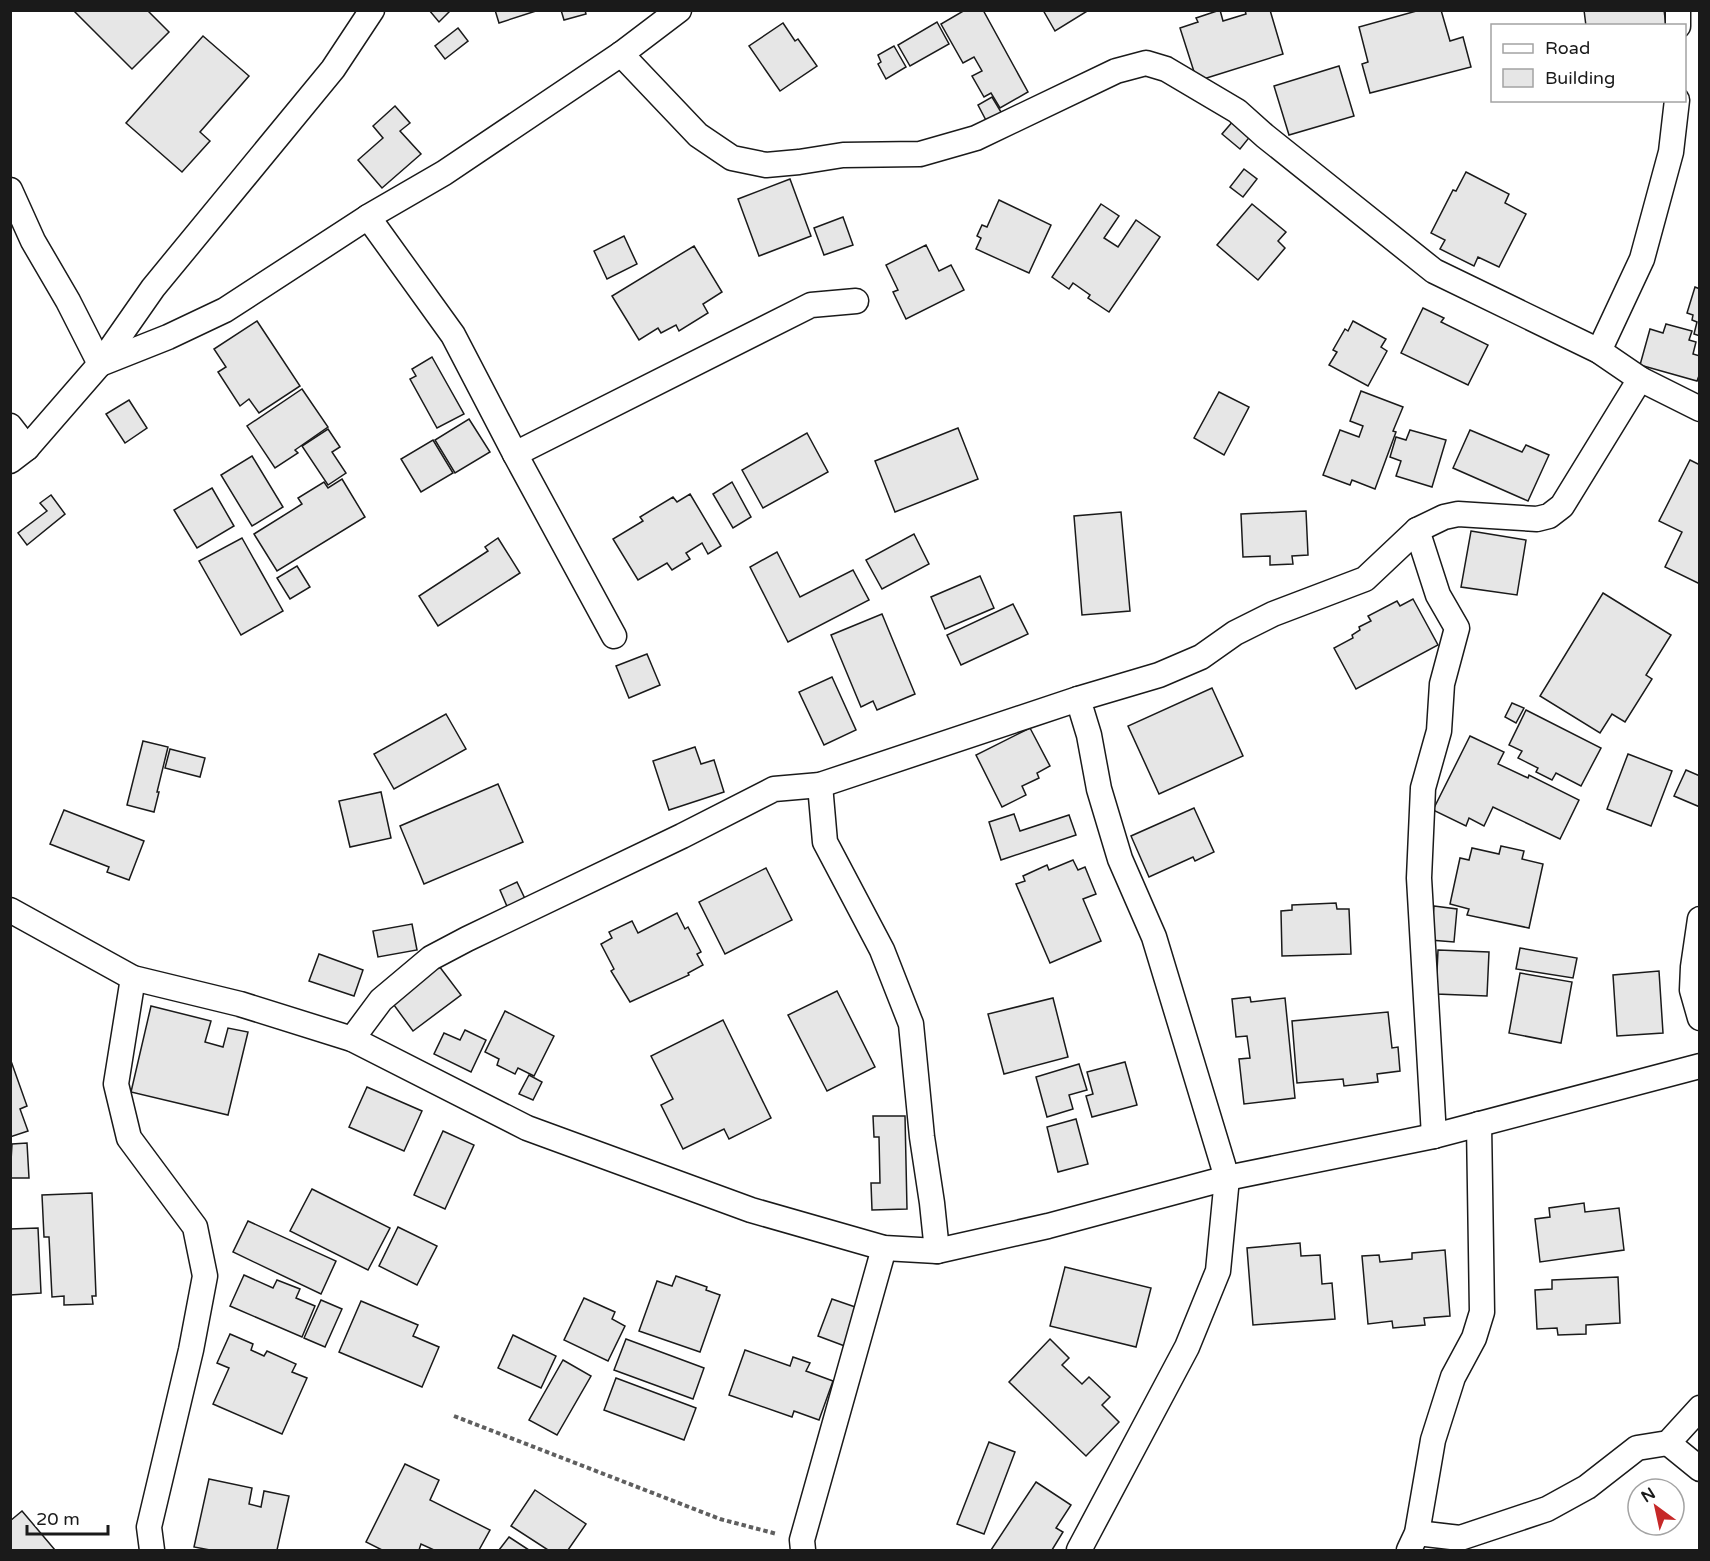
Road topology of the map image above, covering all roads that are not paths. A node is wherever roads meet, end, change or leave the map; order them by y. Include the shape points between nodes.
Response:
1 (372, 10) edge
2 (679, 10) edge
3 (621, 54) junction
4 (1677, 102) edge
5 (10, 190) edge
6 (368, 217) junction
7 (856, 301) dead end
8 (1599, 351) junction
9 (100, 364) junction
10 (1640, 379) junction
11 (1700, 409) edge
12 (10, 426) edge
13 (19, 454) edge
14 (515, 454) junction
15 (1418, 530) junction
16 (614, 636) dead end
17 (1078, 699) junction
18 (820, 785) junction
19 (10, 910) edge
20 (1700, 919) edge
21 (133, 978) junction
22 (1700, 1018) edge
23 (352, 1040) junction
24 (1700, 1066) edge
25 (1479, 1124) junction
26 (1434, 1136) junction
27 (1227, 1178) junction
28 (884, 1248) junction
29 (937, 1251) junction
30 (1700, 1408) edge
31 (1668, 1443) junction
32 (1700, 1469) edge
33 (1413, 1542) edge
34 (803, 1545) edge
35 (152, 1551) edge
36 (1079, 1551) edge

1 - 9 street via 333,69 153,288
2 - 3 street
3 - 6 street via 444,173
3 - 8 street via 698,135 732,158 766,165 843,155 920,153 976,138 1116,71 1146,63 1166,69 1237,111 1434,271
4 - 8 street via 1671,152 1642,259
5 - 9 street via 33,241
6 - 9 street via 225,310
6 - 14 street via 453,335
7 - 14 street via 811,305
8 - 10 street
9 - 13 street
10 - 11 street
10 - 15 street via 1562,506 1549,516 1538,519 1458,514
12 - 13 street
14 - 16 street
15 - 17 street via 1365,579 1273,614 1235,633 1201,657 1159,675
15 - 26 street via 1438,595 1457,628 1442,684 1439,731 1423,788 1419,867
17 - 18 street
17 - 27 street via 1120,859 1154,937
18 - 23 street via 774,789 431,958 381,1000
18 - 29 street via 825,842 882,950 911,1024
19 - 21 street
20 - 22 street via 1692,990
21 - 23 street via 240,1004
21 - 35 street via 116,1084 129,1138 195,1227 205,1276 149,1527
23 - 28 street via 526,1128 751,1210
24 - 25 street
25 - 26 street
25 - 33 street via 1482,1312 1474,1338 1453,1377 1433,1440
26 - 27 street
27 - 29 street
27 - 36 street via 1218,1271 1192,1336
28 - 29 street
28 - 34 street
30 - 31 street
31 - 32 street
31 - 33 street via 1637,1448 1587,1487 1547,1509 1460,1538

